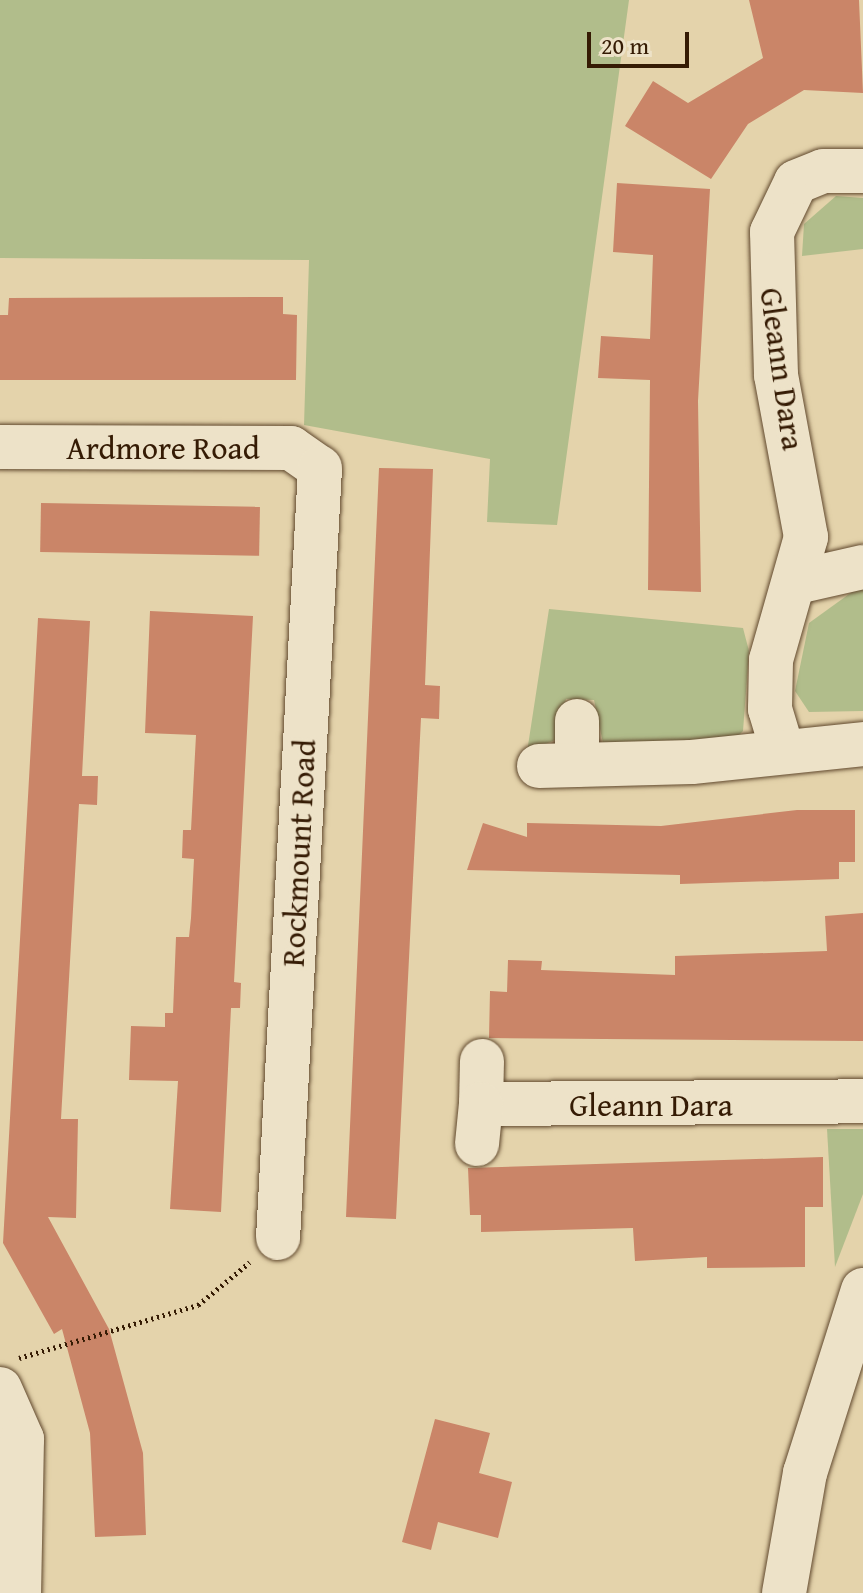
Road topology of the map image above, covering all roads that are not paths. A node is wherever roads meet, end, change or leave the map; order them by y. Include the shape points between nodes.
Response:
1 (863, 171) edge
2 (0, 447) edge
3 (320, 468) joint
4 (863, 567) edge
5 (797, 582) junction
6 (577, 721) dead end
7 (863, 744) edge
8 (782, 749) junction
9 (482, 1061) dead end
10 (863, 1101) edge
11 (278, 1238) road end
12 (863, 1290) edge
13 (6, 1375) edge
14 (19, 1593) edge
15 (784, 1593) edge

1 - 5 street, Gleann Dara via 823,171 796,182 772,232 776,375 806,537
2 - 3 street, Ardmore Road via 291,448
3 - 11 street, Rockmount Road
4 - 5 street
5 - 8 street, Gleann Dara via 771,660 770,709
6 - 8 street via 558,765 692,762
7 - 8 street
9 - 10 street, Gleann Dara via 479,1124
12 - 15 street via 805,1473
13 - 14 street via 22,1439

